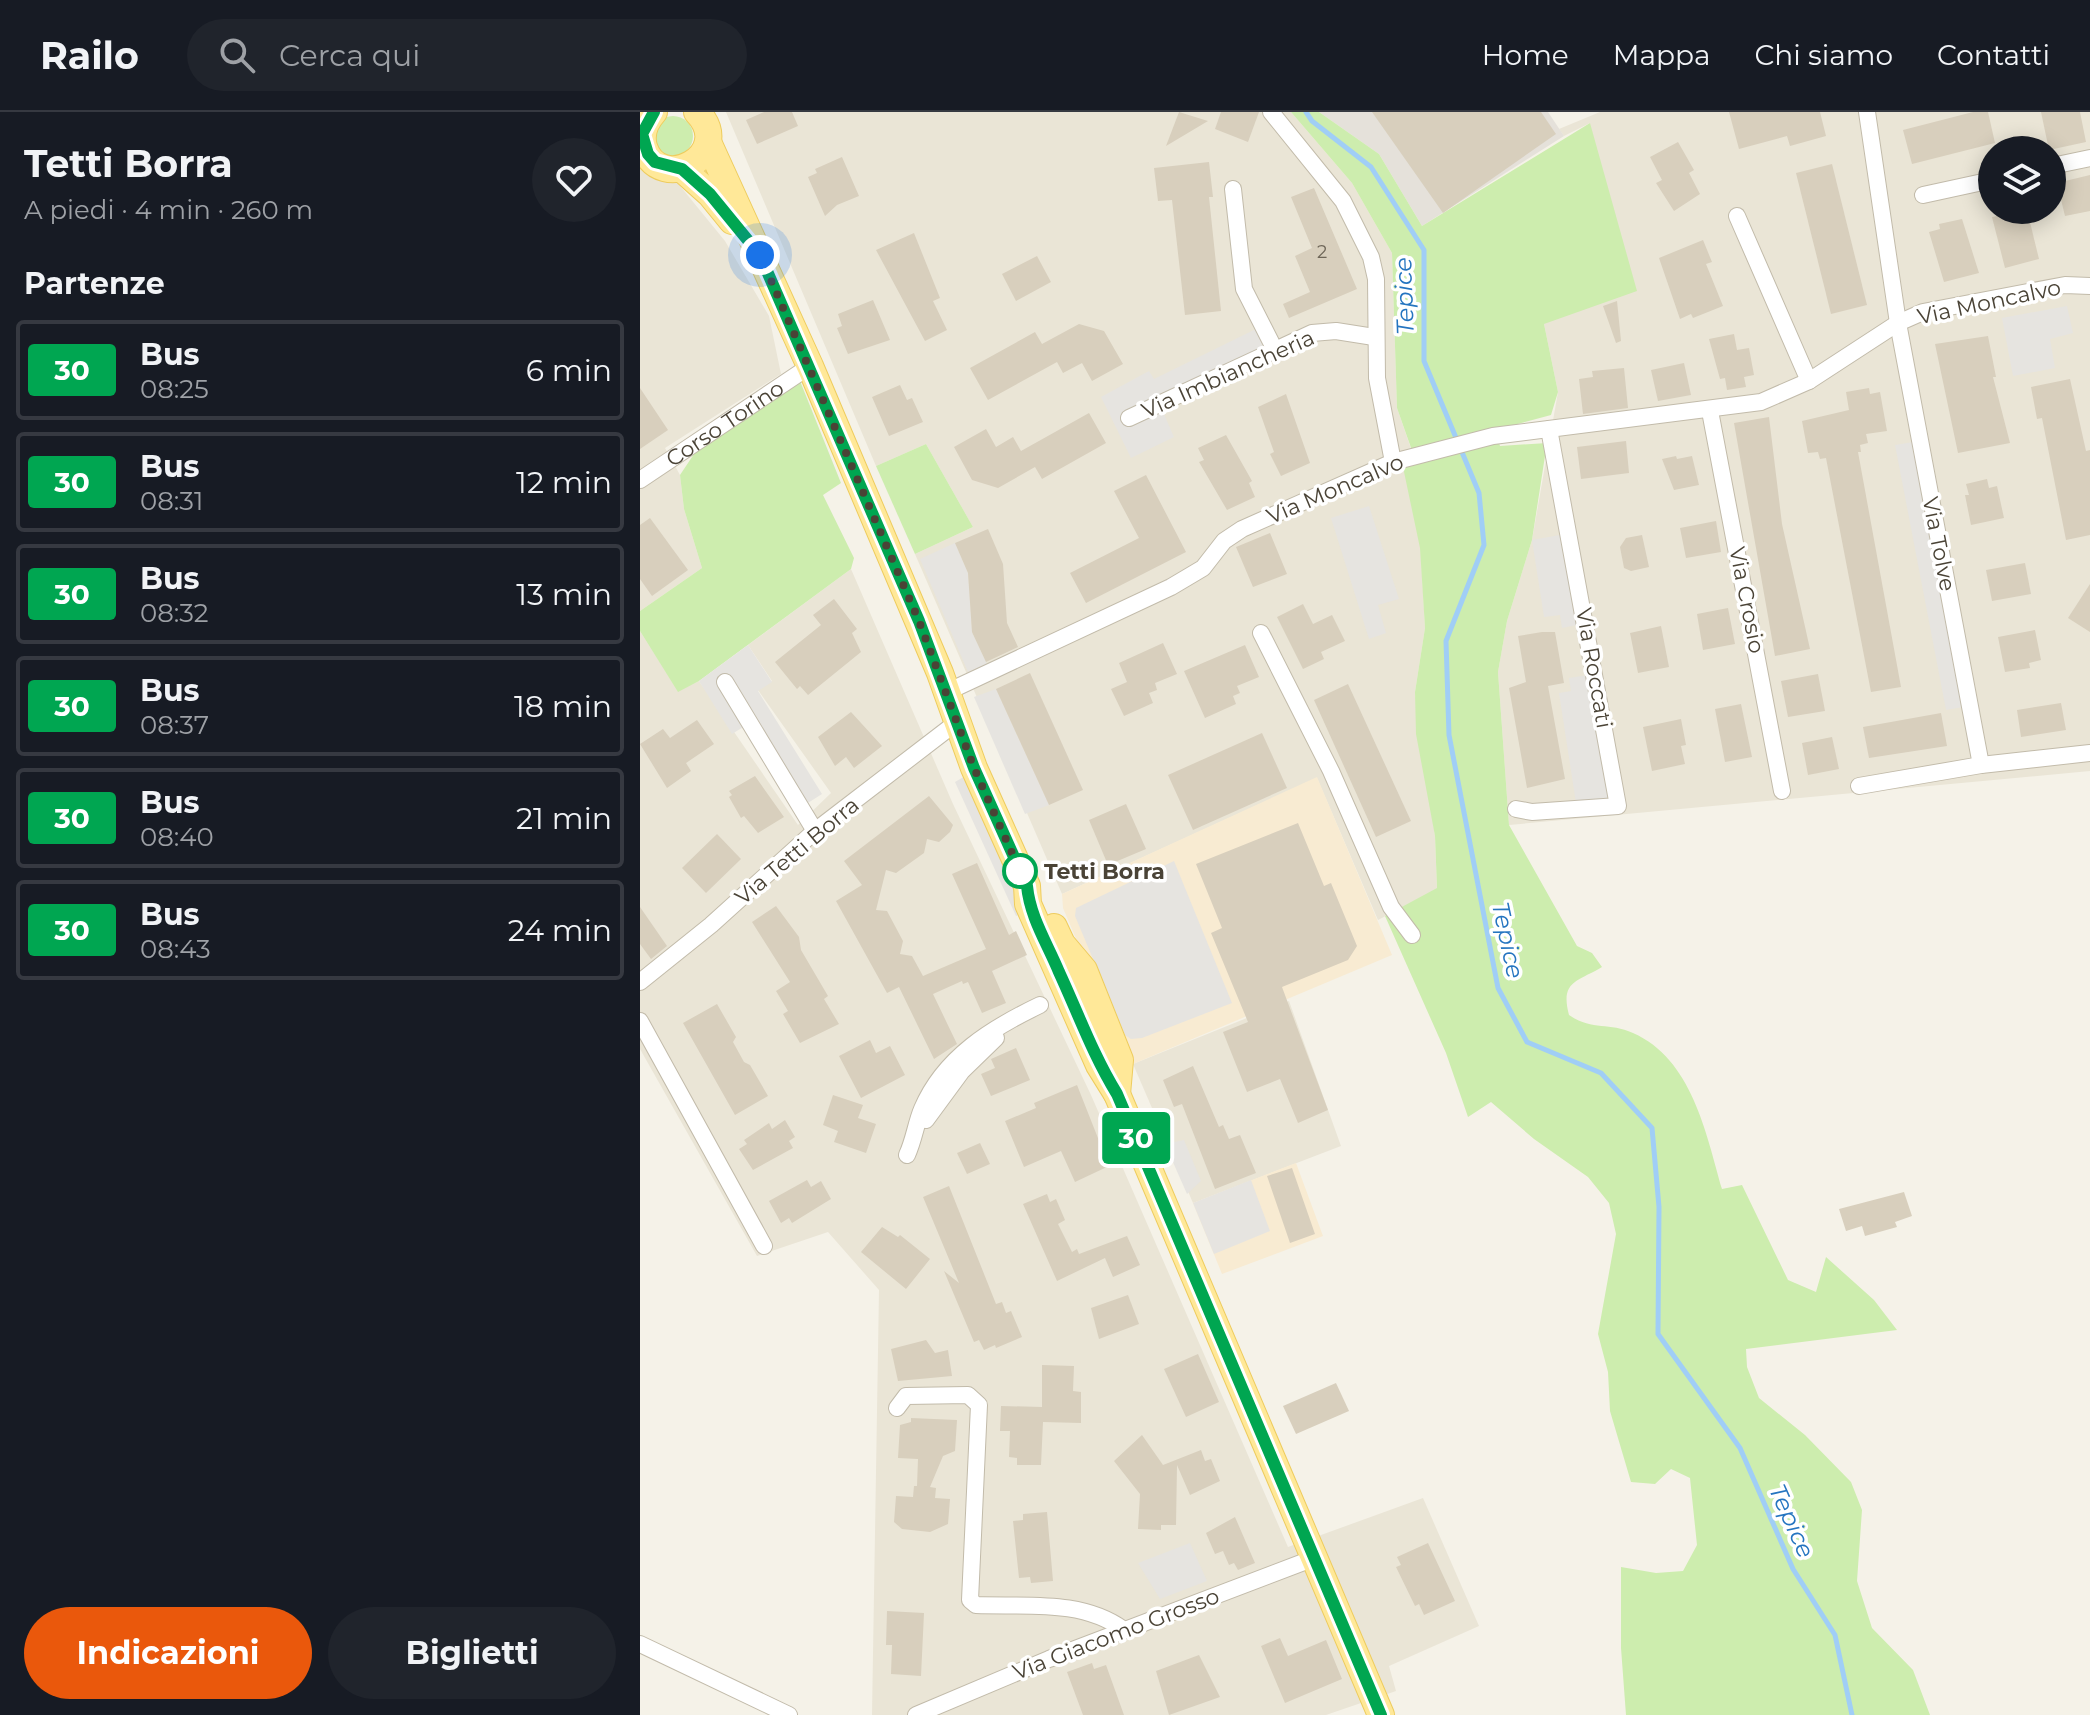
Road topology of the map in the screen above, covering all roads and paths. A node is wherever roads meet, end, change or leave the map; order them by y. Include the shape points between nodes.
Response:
1 (697, 112) edge
2 (1271, 112) edge
3 (1867, 112) edge
4 (644, 126) edge
5 (708, 142) junction
6 (2090, 158) edge
7 (2066, 163) edge
8 (682, 169) junction
9 (1978, 183) edge
10 (1233, 189) dead end
11 (1923, 195) dead end
12 (1737, 216) dead end
13 (760, 255) junction
14 (2090, 286) edge
15 (1898, 323) junction
16 (1374, 337) junction
17 (1275, 350) junction
18 (810, 366) junction
19 (1809, 381) junction
20 (1710, 411) junction
21 (1129, 418) dead end
22 (1549, 429) junction
23 (1398, 460) junction
24 (640, 480) edge
25 (1261, 633) dead end
26 (725, 682) dead end
27 (947, 692) junction
28 (957, 722) junction
29 (2090, 753) edge
30 (1981, 765) junction
31 (1859, 786) dead end
32 (1782, 791) dead end
33 (1516, 809) dead end
34 (815, 831) junction
35 (1412, 935) dead end
36 (1067, 974) junction
37 (640, 982) edge
38 (640, 1021) edge
39 (907, 1155) dead end
40 (764, 1246) dead end
41 (897, 1408) dead end
42 (1317, 1557) junction
43 (1124, 1630) junction
44 (640, 1644) edge
45 (789, 1715) edge
46 (916, 1715) edge
47 (1381, 1715) edge

1 - 5 main road, Corso Torino via 707,127
2 - 16 street via 1343,201 1371,257 1376,279
3 - 15 street, Via Tolve
4 - 8 main road, Corso Torino via 648,154 655,162
5 - 8 main road via 695,163
5 - 13 main road, Corso Torino
6 - 7 street
8 - 13 main road, Corso Torino
9 - 11 street
10 - 17 street via 1244,289
12 - 19 street
13 - 18 main road, Corso Torino
14 - 15 street, Via Moncalvo via 2065,285 1923,312
15 - 19 street, Via Moncalvo
15 - 30 street, Via Tolve
16 - 17 street, Via Imbiancheria via 1312,333
16 - 23 street via 1377,378
17 - 21 street, Via Imbiancheria
18 - 24 street, Corso Torino
18 - 27 main road, Corso Torino
19 - 20 street, Via Moncalvo via 1761,402
20 - 22 street, Via Moncalvo
20 - 32 street, Via Crosio
22 - 23 street, Via Moncalvo via 1493,436
22 - 33 street, Via Roccati via 1618,806
23 - 27 street, Via Moncalvo via 1242,529 1224,541 1203,568 1171,587
25 - 35 street via 1331,771 1391,907
26 - 34 street
27 - 28 main road, Corso Torino
28 - 34 street, Via Tetti Borra
28 - 36 main road, Corso Torino via 1027,886 1028,904
29 - 30 street
30 - 31 street
34 - 37 street, Via Tetti Borra
36 - 39 street via 1040,1005 962,1071 919,1129
36 - 42 main road, Corso Torino via 1111,1065 1117,1094
38 - 40 street
41 - 43 street via 906,1396 968,1395 979,1405 970,1600 976,1605 1087,1610
42 - 43 street, Via Giacomo Grosso
42 - 47 main road, Corso Torino
43 - 46 street, Via Giacomo Grosso
44 - 45 street

